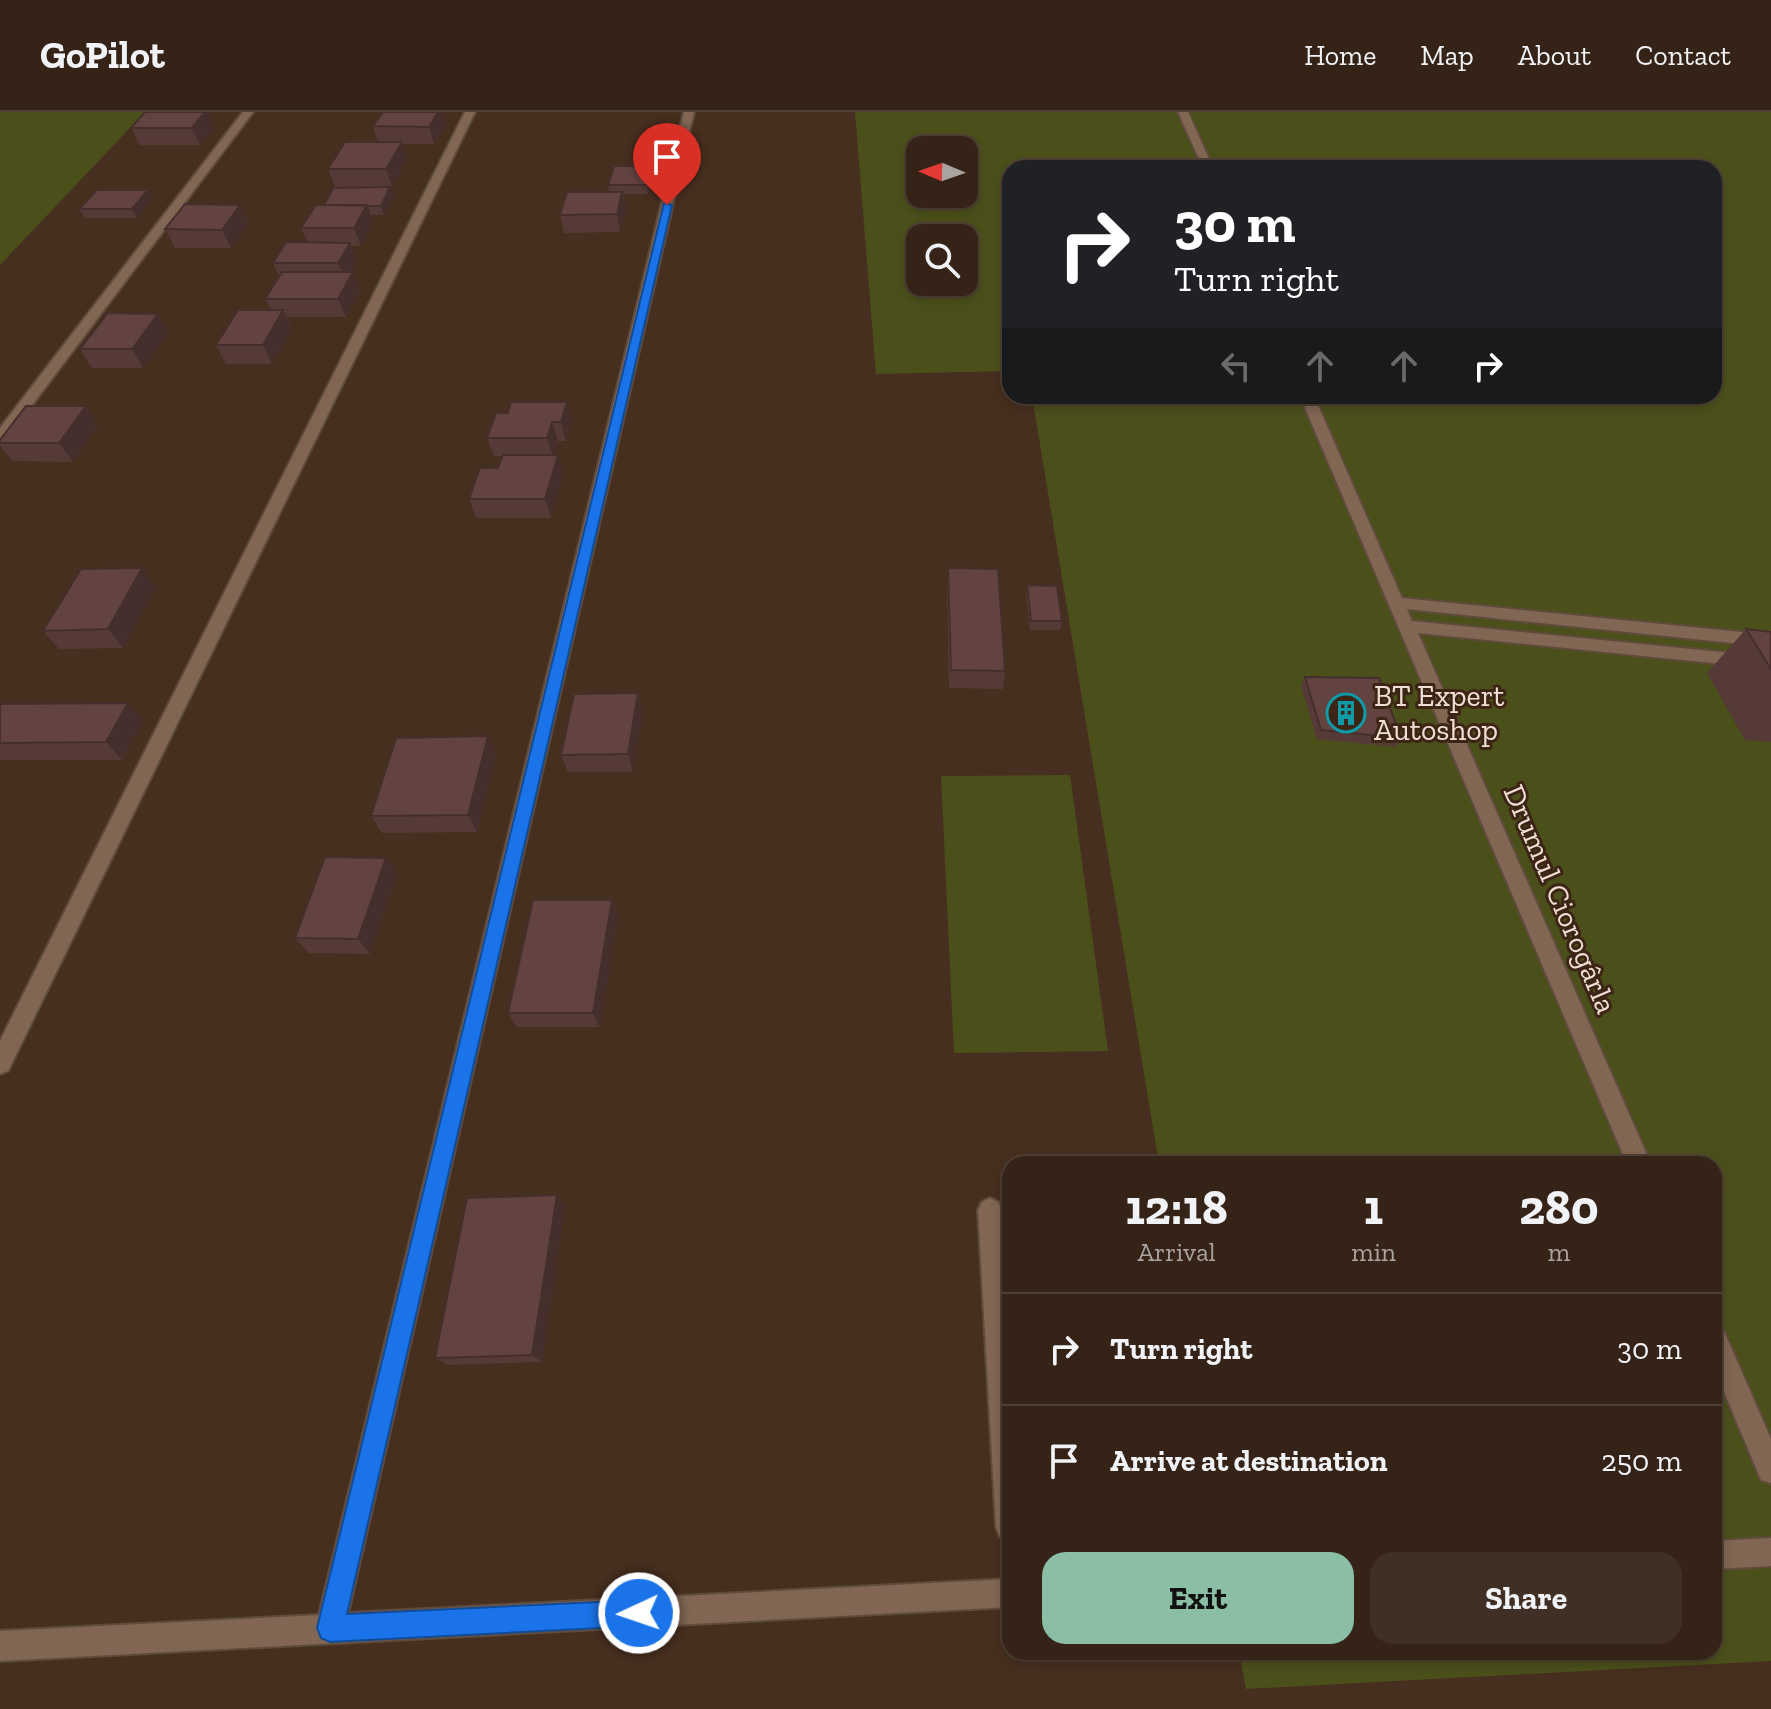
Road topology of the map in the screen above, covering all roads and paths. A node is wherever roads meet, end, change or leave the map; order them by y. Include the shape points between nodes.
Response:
1 (248, 112) edge
2 (470, 112) edge
3 (689, 112) edge
4 (1183, 112) edge
5 (1204, 160) edge
6 (1311, 404) edge
7 (0, 438) edge
8 (1398, 603) junction
9 (1408, 626) junction
10 (1771, 641) edge
11 (1771, 663) edge
12 (0, 1064) edge
13 (1636, 1156) edge
14 (990, 1210) dead end
15 (1722, 1357) edge
16 (1002, 1400) edge
17 (1771, 1470) edge
18 (1771, 1552) edge
19 (1722, 1555) edge
20 (1002, 1593) edge
21 (330, 1628) junction
22 (0, 1646) edge

1 - 7 street
2 - 12 street
3 - 21 street
4 - 5 street
6 - 8 street, Drumul Ciorogârla
8 - 9 street, Drumul Ciorogârla
8 - 10 street
9 - 11 street
9 - 13 street, Drumul Ciorogârla
14 - 16 street
15 - 17 street
18 - 19 street
20 - 21 street
21 - 22 street

